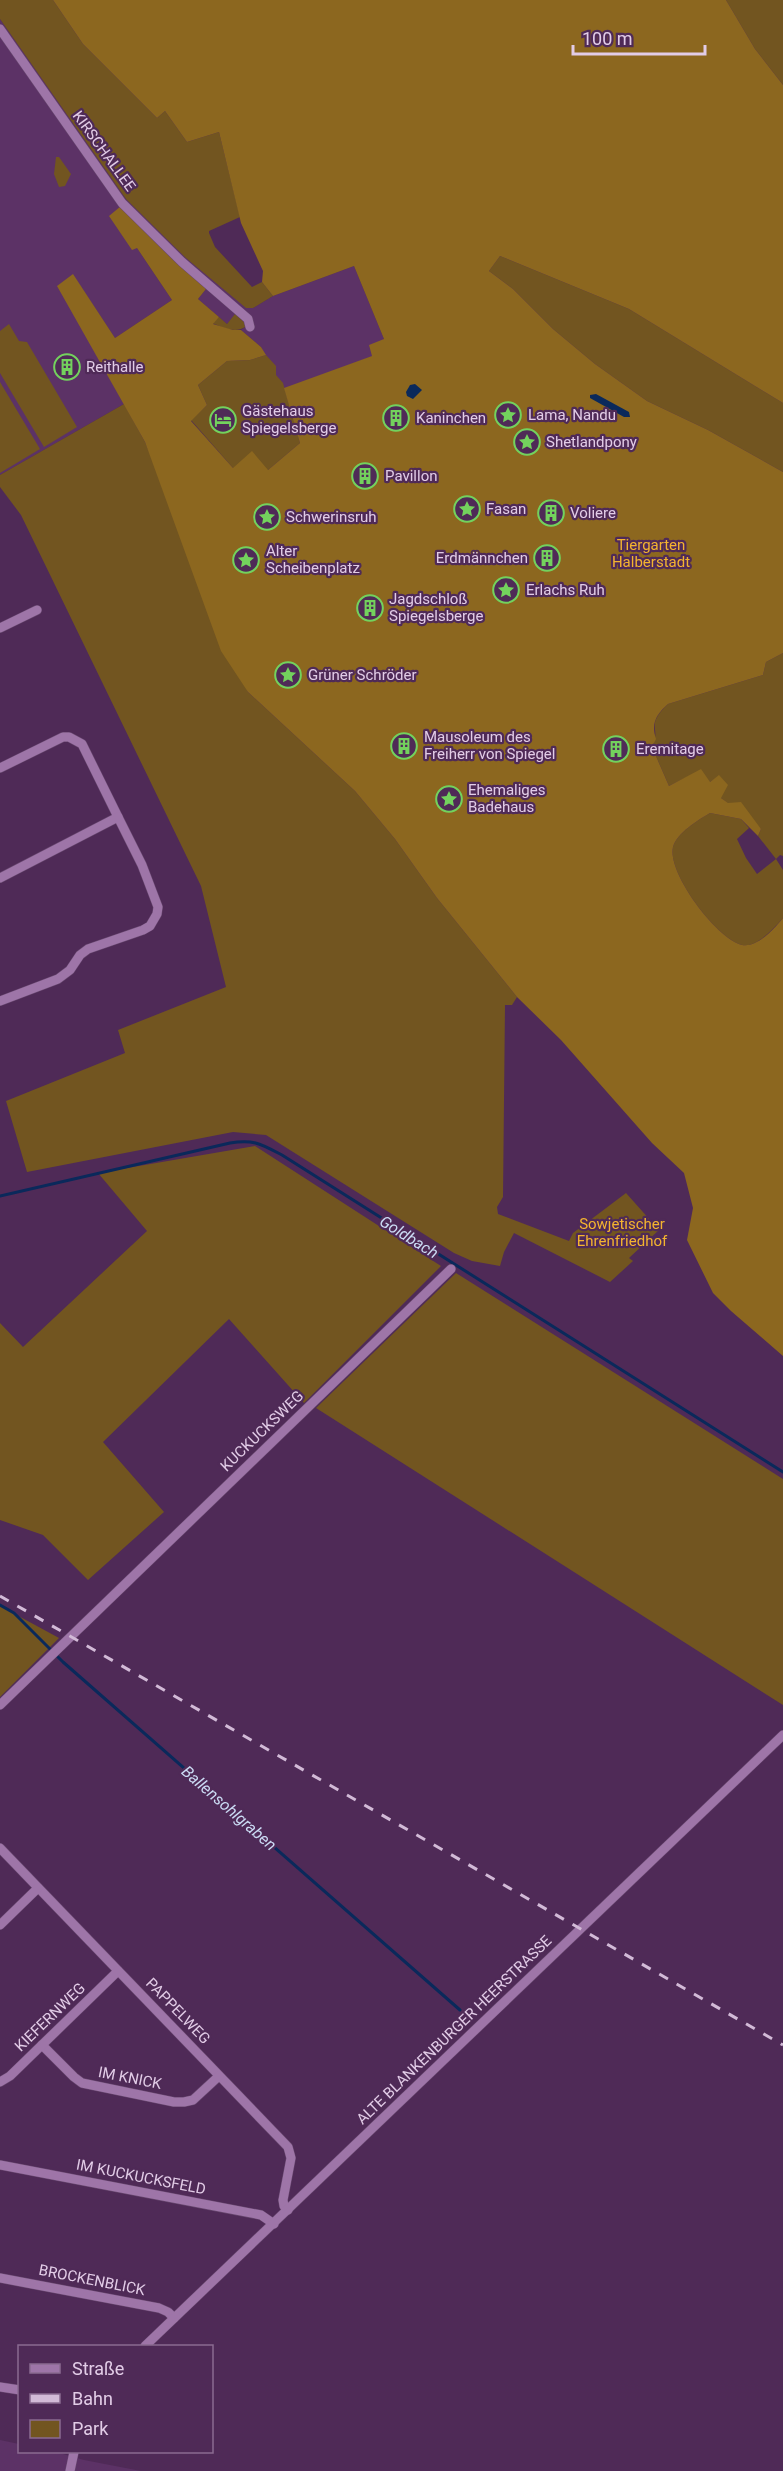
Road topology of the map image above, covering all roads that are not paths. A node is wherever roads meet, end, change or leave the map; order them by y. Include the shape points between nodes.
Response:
1 (0, 29) edge
2 (250, 327) dead end
3 (37, 610) dead end
4 (0, 628) edge
5 (0, 768) edge
6 (118, 817) junction
7 (0, 878) edge
8 (0, 1001) edge
9 (451, 1269) dead end
10 (0, 1705) edge
11 (783, 1735) edge
12 (0, 1848) edge
13 (38, 1888) junction
14 (0, 1925) edge
15 (118, 1971) junction
16 (42, 2045) junction
17 (219, 2076) junction
18 (0, 2082) edge
19 (0, 2165) edge
20 (288, 2210) junction
21 (274, 2224) junction
22 (0, 2278) edge
23 (174, 2318) junction
24 (146, 2345) edge
25 (0, 2387) edge
26 (18, 2390) edge
27 (74, 2453) edge
28 (70, 2471) edge

1 - 2 street, KIRSCHALLEE via 122,203 248,319
3 - 4 street
5 - 6 street via 69,737 82,744
6 - 7 street
6 - 8 street via 158,907 154,921 143,930 88,949 58,979
9 - 10 street, KUCKUCKSWEG
11 - 20 street, ALTE BLANKENBURGER HEERSTRASSE
12 - 13 street, PAPPELWEG
13 - 14 street
13 - 15 street, PAPPELWEG
15 - 16 street, KIEFERNWEG
15 - 17 street, PAPPELWEG
16 - 17 street, IM KNICK via 82,2083 174,2102 193,2100
16 - 18 street, KIEFERNWEG
17 - 20 street, PAPPELWEG via 288,2147 291,2158 283,2200
19 - 21 street, IM KUCKUCKSFELD via 261,2215
20 - 21 street, ALTE BLANKENBURGER HEERSTRASSE
21 - 23 street, ALTE BLANKENBURGER HEERSTRASSE
22 - 23 street, BROCKENBLICK via 159,2308
23 - 24 street, ALTE BLANKENBURGER HEERSTRASSE
25 - 26 street
27 - 28 street

